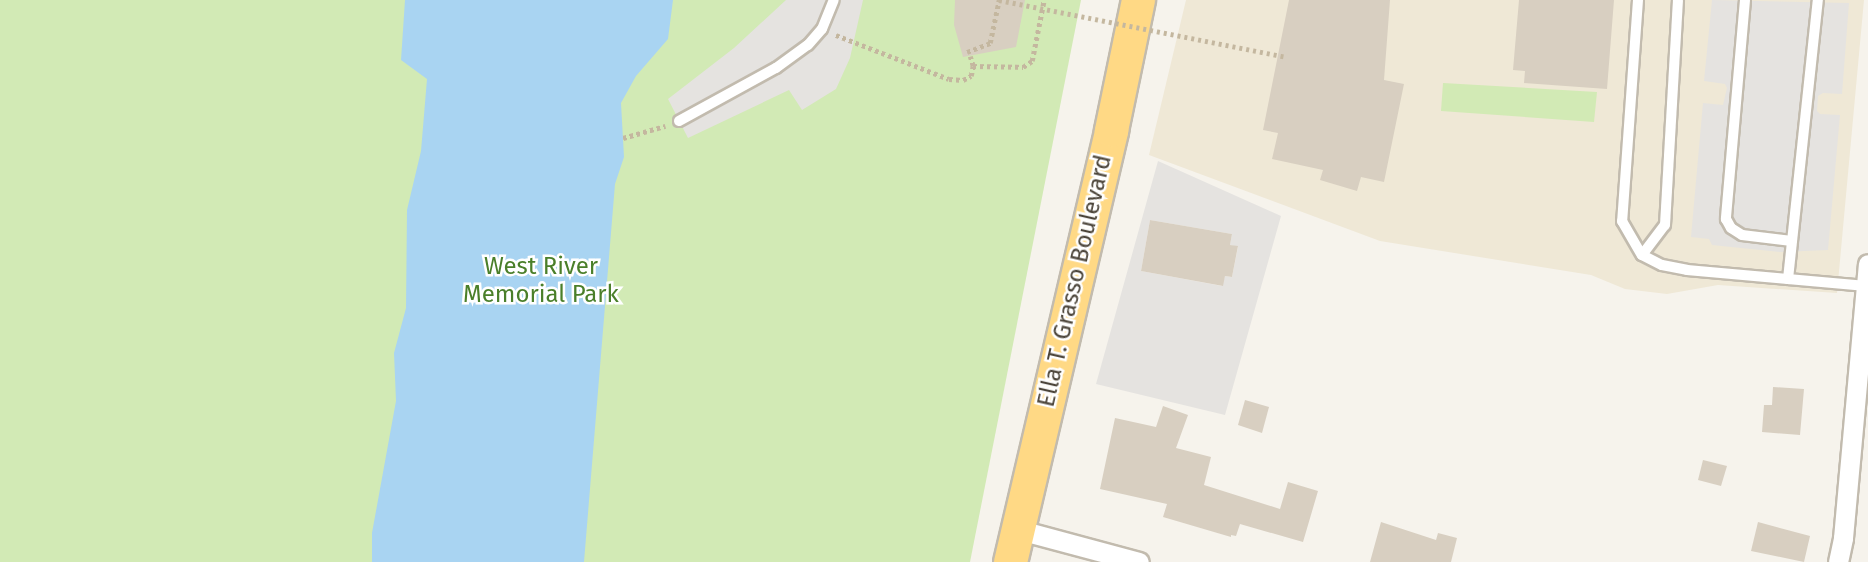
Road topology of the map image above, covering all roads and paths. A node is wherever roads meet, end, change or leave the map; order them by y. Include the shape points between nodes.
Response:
1 (834, 0) edge
2 (999, 0) edge
3 (1044, 0) edge
4 (1138, 0) edge
5 (1638, 0) edge
6 (1678, 0) edge
7 (1745, 0) edge
8 (1818, 0) edge
9 (822, 29) junction
10 (1287, 57) dead end
11 (973, 66) junction
12 (679, 121) joint
13 (623, 138) dead end
14 (1792, 241) junction
15 (1642, 255) junction
16 (1868, 264) edge
17 (1788, 279) junction
18 (1866, 286) junction
19 (1016, 528) junction
20 (1010, 562) edge
21 (1139, 562) edge
22 (1838, 562) edge

1 - 9 lane
2 - 10 path, bridge
2 - 11 path via 990,43 969,54
3 - 11 path via 1032,61 1023,67
4 - 19 highway, Ella T. Grasso Boulevard
5 - 15 lane via 1622,221
6 - 15 lane via 1665,225
7 - 14 lane via 1726,219 1742,236
8 - 14 lane
9 - 11 path via 948,79 963,80 971,75
9 - 12 lane via 776,68
12 - 13 path
14 - 17 lane
15 - 17 lane via 1687,270
16 - 18 street
17 - 18 lane
18 - 22 street
19 - 20 highway, Ella T. Grasso Boulevard
19 - 21 street

